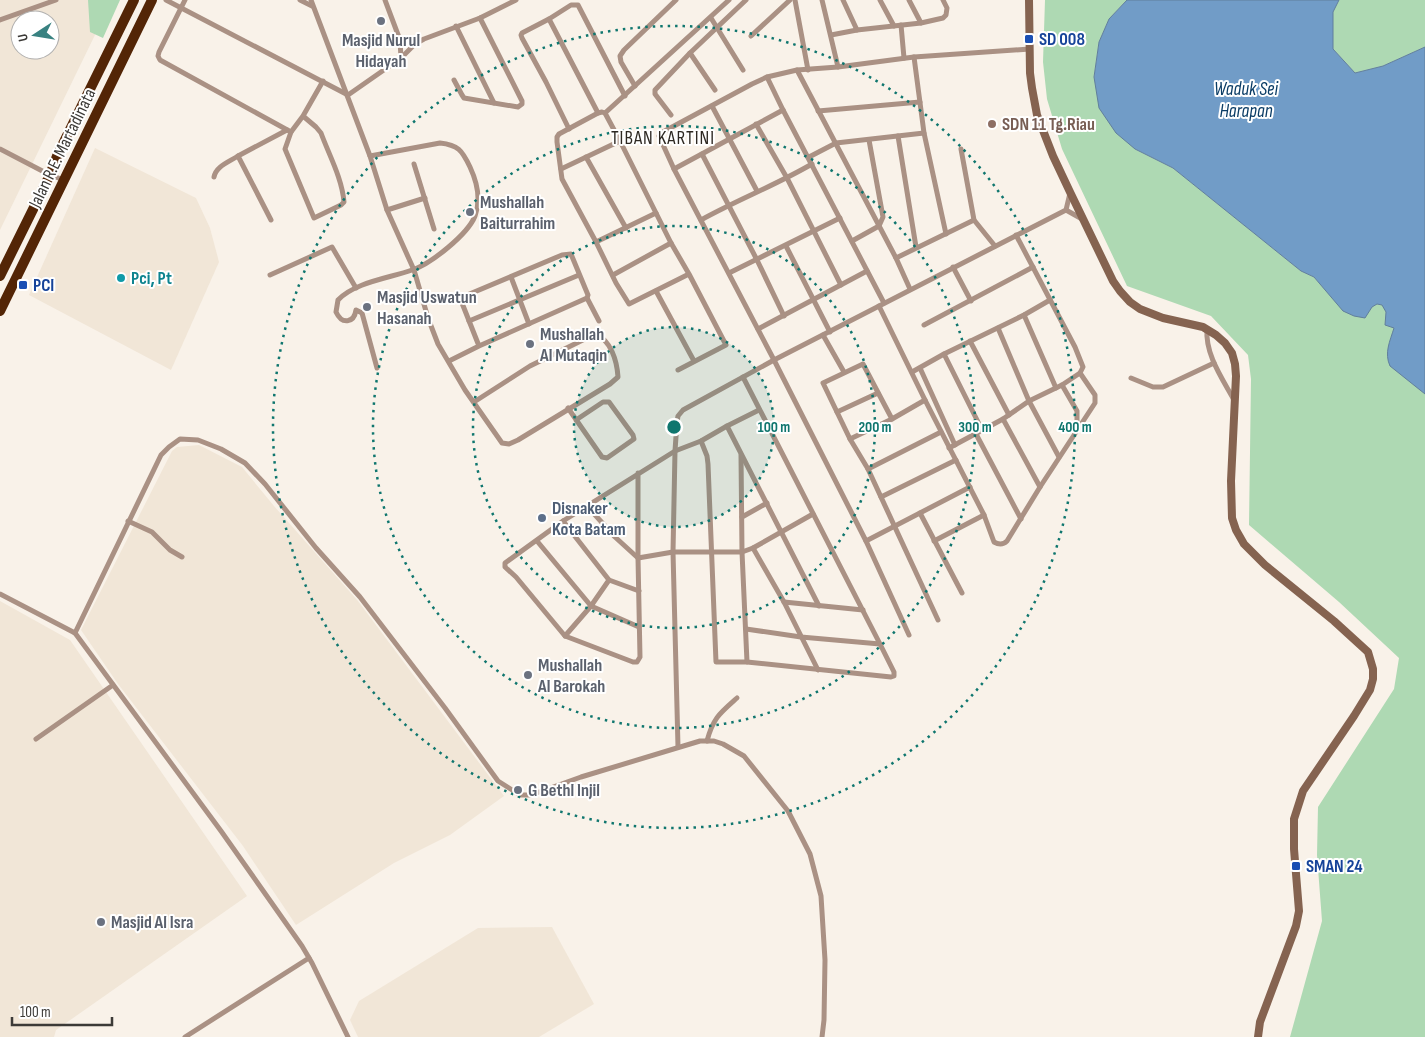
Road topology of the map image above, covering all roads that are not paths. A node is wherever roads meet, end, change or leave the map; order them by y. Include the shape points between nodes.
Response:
1 (56, 0) edge
2 (134, 0) edge
3 (152, 0) edge
4 (166, 0) edge
5 (185, 0) edge
6 (300, 0) edge
7 (385, 0) edge
8 (499, 0) edge
9 (516, 0) edge
10 (676, 0) edge
11 (729, 0) edge
12 (746, 0) edge
13 (790, 0) edge
14 (795, 0) edge
15 (822, 0) edge
16 (843, 0) edge
17 (880, 0) edge
18 (909, 0) edge
19 (943, 0) edge
20 (1029, 0) edge
21 (311, 3) edge
22 (181, 7) junction
23 (498, 9) junction
24 (480, 18) junction
25 (711, 18) junction
26 (550, 19) junction
27 (0, 20) edge
28 (921, 23) junction
29 (901, 25) junction
30 (456, 26) junction
31 (894, 26) junction
32 (716, 29) junction
33 (857, 30) junction
34 (831, 35) junction
35 (751, 36) dead end
36 (1030, 49) junction
37 (690, 53) junction
38 (914, 57) junction
39 (401, 58) junction
40 (904, 58) junction
41 (838, 67) junction
42 (743, 70) dead end
43 (797, 70) junction
44 (808, 70) junction
45 (767, 77) junction
46 (454, 80) dead end
47 (323, 81) junction
48 (635, 86) junction
49 (715, 90) dead end
50 (348, 95) junction
51 (625, 96) junction
52 (920, 102) junction
53 (494, 103) junction
54 (712, 106) junction
55 (783, 110) junction
56 (818, 111) junction
57 (602, 113) junction
58 (671, 115) dead end
59 (303, 116) junction
60 (756, 124) junction
61 (569, 129) junction
62 (289, 131) junction
63 (924, 133) junction
64 (898, 136) junction
65 (730, 139) junction
66 (620, 140) junction
67 (869, 140) junction
68 (836, 143) junction
69 (0, 149) edge
70 (961, 149) dead end
71 (702, 154) junction
72 (238, 156) junction
73 (370, 156) junction
74 (586, 157) junction
75 (808, 157) junction
76 (414, 164) dead end
77 (812, 164) junction
78 (561, 169) junction
79 (674, 169) junction
80 (50, 175) junction
81 (214, 177) dead end
82 (787, 178) junction
83 (64, 180) junction
84 (757, 192) junction
85 (1070, 192) junction
86 (425, 198) junction
87 (729, 205) junction
88 (386, 210) junction
89 (1066, 210) junction
90 (656, 213) junction
91 (840, 218) junction
92 (1082, 219) junction
93 (271, 220) dead end
94 (700, 220) junction
95 (974, 220) junction
96 (879, 226) junction
97 (626, 228) junction
98 (434, 229) dead end
99 (813, 232) junction
100 (946, 234) junction
101 (1016, 235) junction
102 (852, 241) junction
103 (596, 242) junction
104 (671, 243) junction
105 (786, 246) junction
106 (995, 246) junction
107 (916, 248) junction
108 (896, 258) junction
109 (757, 260) junction
110 (953, 267) junction
111 (1033, 267) junction
112 (414, 270) junction
113 (867, 271) junction
114 (728, 273) junction
115 (689, 274) junction
116 (270, 275) dead end
117 (579, 275) junction
118 (613, 275) junction
119 (0, 276) edge
120 (511, 276) junction
121 (841, 285) junction
122 (356, 288) junction
123 (910, 289) junction
124 (656, 291) junction
125 (587, 298) junction
126 (520, 299) junction
127 (813, 300) junction
128 (1050, 300) junction
129 (972, 301) junction
130 (882, 305) junction
131 (0, 311) edge
132 (1024, 315) junction
133 (784, 316) junction
134 (469, 321) junction
135 (599, 321) dead end
136 (529, 324) junction
137 (924, 326) dead end
138 (758, 328) junction
139 (998, 328) junction
140 (1207, 329) junction
141 (830, 332) junction
142 (823, 336) junction
143 (970, 341) junction
144 (479, 346) junction
145 (944, 354) junction
146 (774, 360) junction
147 (449, 361) junction
148 (694, 361) junction
149 (1214, 362) junction
150 (377, 368) dead end
151 (920, 368) junction
152 (678, 370) dead end
153 (844, 372) junction
154 (912, 372) junction
155 (1080, 373) junction
156 (743, 376) junction
157 (1131, 378) dead end
158 (1062, 385) junction
159 (1056, 388) junction
160 (878, 393) junction
161 (925, 400) junction
162 (1030, 401) junction
163 (1234, 401) junction
164 (474, 402) junction
165 (568, 408) junction
166 (760, 410) junction
167 (838, 412) junction
168 (1009, 415) junction
169 (892, 419) junction
170 (1003, 419) junction
171 (576, 420) junction
172 (727, 426) junction
173 (982, 430) junction
174 (941, 432) junction
175 (1076, 432) junction
176 (976, 434) junction
177 (850, 439) junction
178 (701, 441) junction
179 (956, 445) junction
180 (949, 448) junction
181 (675, 451) junction
182 (742, 455) junction
183 (1059, 457) junction
184 (956, 460) junction
185 (868, 469) junction
186 (638, 473) junction
187 (970, 487) junction
188 (1040, 487) junction
189 (881, 497) junction
190 (767, 503) junction
191 (587, 506) junction
192 (920, 513) junction
193 (813, 514) junction
194 (984, 515) junction
195 (742, 517) junction
196 (1021, 519) junction
197 (128, 521) junction
198 (563, 522) junction
199 (895, 525) junction
200 (781, 531) junction
201 (537, 541) junction
202 (866, 541) junction
203 (934, 541) junction
204 (753, 548) junction
205 (673, 552) junction
206 (711, 552) junction
207 (742, 552) junction
208 (182, 557) dead end
209 (638, 558) junction
210 (609, 580) junction
211 (639, 591) junction
212 (0, 594) edge
213 (962, 594) dead end
214 (784, 602) junction
215 (591, 606) junction
216 (819, 606) junction
217 (863, 610) junction
218 (938, 620) dead end
219 (639, 627) junction
220 (746, 629) junction
221 (74, 634) junction
222 (909, 635) dead end
223 (565, 636) junction
224 (801, 637) junction
225 (880, 644) junction
226 (748, 662) junction
227 (818, 670) junction
228 (113, 685) junction
229 (737, 698) dead end
230 (36, 739) dead end
231 (707, 741) junction
232 (678, 747) junction
233 (309, 958) junction
234 (185, 1037) edge
235 (348, 1037) edge
236 (822, 1037) edge
237 (1258, 1037) edge

1 - 27 street
2 - 80 highway, Jalan R.E. Martadinata
3 - 83 highway, Jalan R.E. Martadinata
4 - 22 street
5 - 22 street
6 - 21 street
7 - 39 street via 400,40
8 - 23 street
9 - 23 street
10 - 48 street via 620,56
11 - 25 street
12 - 32 street
13 - 35 street
14 - 44 street
15 - 34 street
16 - 33 street
17 - 31 street
18 - 28 street
19 - 28 street via 946,15
20 - 36 main road
21 - 50 street
22 - 47 street
22 - 62 street via 159,52 160,60
23 - 24 street
24 - 30 street
24 - 53 street via 522,102 518,107
25 - 32 street
25 - 48 street
26 - 51 street via 571,5 578,5
26 - 57 street
26 - 61 street via 520,35
28 - 29 street
29 - 31 street
29 - 40 street
30 - 39 street via 415,44
30 - 53 street
31 - 33 street
32 - 37 street
32 - 42 street
33 - 34 street
34 - 41 street
36 - 38 street
36 - 85 main road via 1037,115
37 - 49 street
37 - 58 street via 655,90
38 - 40 street
38 - 52 street
39 - 50 street
40 - 41 street
41 - 44 street
43 - 44 street
43 - 45 street
43 - 56 street
45 - 54 street
45 - 55 street
46 - 53 street via 464,98
47 - 50 street
47 - 59 street
48 - 51 street
50 - 73 street
51 - 57 street
52 - 56 street
52 - 63 street
54 - 65 street
54 - 79 street via 659,136
55 - 60 street
55 - 75 street
56 - 68 street
57 - 61 street
57 - 66 street
59 - 62 street
59 - 62 street via 321,133 344,198 341,205 314,218 285,149
60 - 65 street
60 - 82 street
61 - 78 street via 557,138
62 - 72 street
63 - 64 street
63 - 100 street
64 - 67 street
64 - 107 street
65 - 71 street
65 - 84 street
66 - 74 street
66 - 90 street
67 - 68 street
67 - 96 street via 883,218
68 - 75 street
68 - 96 street
69 - 80 street
70 - 95 street
71 - 79 street
71 - 87 street
72 - 81 street via 218,168
72 - 93 street
73 - 88 street
73 - 112 street via 440,143 451,144 459,148 475,179 477,200 474,217 447,248
74 - 78 street
74 - 97 street
75 - 77 street
76 - 86 street
77 - 82 street
77 - 91 street
78 - 103 street via 562,179
79 - 94 street
80 - 83 street
80 - 119 highway, Jalan R.E. Martadinata
82 - 84 street
82 - 99 street
83 - 131 highway, Jalan R.E. Martadinata
84 - 87 street
85 - 89 street
85 - 92 main road
86 - 88 street
86 - 98 street
87 - 94 street
87 - 109 street
88 - 112 street
89 - 92 street
89 - 101 street
90 - 97 street
90 - 104 street
91 - 99 street
91 - 102 street
92 - 140 main road via 1113,281 1130,302 1151,314
94 - 114 street
95 - 100 street
95 - 106 street
96 - 102 street
96 - 108 street
97 - 103 street
99 - 105 street
99 - 121 street
100 - 107 street
101 - 106 street
101 - 111 street
102 - 113 street
103 - 118 street
104 - 115 street
104 - 118 street
105 - 109 street
105 - 127 street
106 - 110 street
107 - 108 street
108 - 123 street
109 - 114 street
109 - 133 street
110 - 123 street
110 - 129 street
111 - 128 street
111 - 129 street
112 - 122 street
112 - 147 street via 428,318
113 - 121 street
113 - 130 street
114 - 138 street
115 - 124 street
115 - 148 street via 726,345
116 - 122 street via 332,247
117 - 120 street via 571,254 567,253
117 - 125 street
117 - 126 street
118 - 124 street via 629,304
120 - 126 street
120 - 134 street via 460,298
121 - 127 street
122 - 150 street via 338,300 336,312 346,321 353,318 356,310 362,313
123 - 130 street
124 - 148 street
125 - 135 street
125 - 136 street
126 - 134 street
126 - 136 street
127 - 133 street
127 - 141 street
128 - 132 street
128 - 155 street via 1080,358 1083,367
129 - 137 street
130 - 141 street
130 - 154 street
132 - 139 street
132 - 159 street
133 - 138 street
134 - 144 street
136 - 144 street
138 - 146 street
139 - 143 street
139 - 162 street
140 - 149 street
140 - 163 main road via 1232,353
141 - 142 street
142 - 146 street
142 - 153 street
143 - 145 street
143 - 168 street
144 - 147 street
145 - 151 street
145 - 173 street
146 - 156 street
146 - 202 street
147 - 164 street
148 - 152 street
149 - 157 street via 1163,387 1153,387
149 - 163 street
151 - 154 street
151 - 179 street
153 - 160 street via 863,364
153 - 167 street via 823,382
154 - 161 street
155 - 158 street
155 - 175 street via 1095,395 1095,403
156 - 166 street
156 - 181 street via 683,410 678,416
158 - 159 street
158 - 175 street via 1077,411
159 - 162 street
160 - 167 street
160 - 169 street
161 - 169 street
161 - 174 street
162 - 168 street
162 - 183 street
163 - 237 main road via 1231,481 1232,518 1236,530 1244,544 1265,565 1368,652 1373,669 1370,690 1303,791 1294,819 1299,911 1260,1022
164 - 165 street via 502,443 509,444
164 - 165 street via 530,366 585,338 595,334 601,336 610,347 618,377
165 - 171 street
166 - 172 street
166 - 193 street
167 - 177 street
168 - 170 street
169 - 177 street
170 - 173 street
170 - 188 street
171 - 171 street via 605,458 634,439 609,402 603,402
172 - 178 street
172 - 182 street
173 - 176 street
174 - 180 street
174 - 185 street
175 - 183 street
176 - 179 street
176 - 196 street
177 - 185 street
178 - 181 street
178 - 206 street via 708,464
179 - 180 street
180 - 184 street
181 - 186 street
181 - 205 street
182 - 190 street
182 - 195 street
183 - 188 street
184 - 187 street
184 - 189 street
185 - 189 street
186 - 191 street
186 - 209 street
187 - 192 street
187 - 194 street
188 - 196 street
189 - 199 street
190 - 195 street
190 - 200 street
191 - 198 street
191 - 209 street
192 - 199 street
192 - 203 street
193 - 200 street
193 - 217 street
194 - 196 street via 994,542 1001,544 1007,541
194 - 203 street
195 - 207 street
197 - 208 street via 152,532
197 - 221 street
197 - 232 street via 161,455 180,439 198,440 245,463 360,596 498,781 520,795 530,795
198 - 201 street
198 - 210 street
199 - 202 street
199 - 218 street
200 - 204 street
200 - 216 street
201 - 215 street
201 - 223 street via 505,563 505,568
202 - 222 street
203 - 213 street
204 - 207 street
204 - 214 street
205 - 206 street
205 - 209 street
205 - 232 street
206 - 207 street
206 - 226 street via 716,662
207 - 220 street
209 - 211 street
210 - 211 street
210 - 215 street
211 - 219 street
212 - 221 street
214 - 216 street
214 - 224 street
215 - 219 street
215 - 223 street
216 - 217 street
217 - 225 street
219 - 223 street via 640,657 637,662
220 - 224 street
220 - 226 street
221 - 228 street
224 - 225 street
224 - 227 street
225 - 227 street via 894,676
226 - 227 street
228 - 230 street
228 - 233 street via 221,831
229 - 231 street via 717,716
231 - 232 street
231 - 236 street via 723,744 744,756 788,811 810,854 820,896 825,960
233 - 234 street
233 - 235 street

